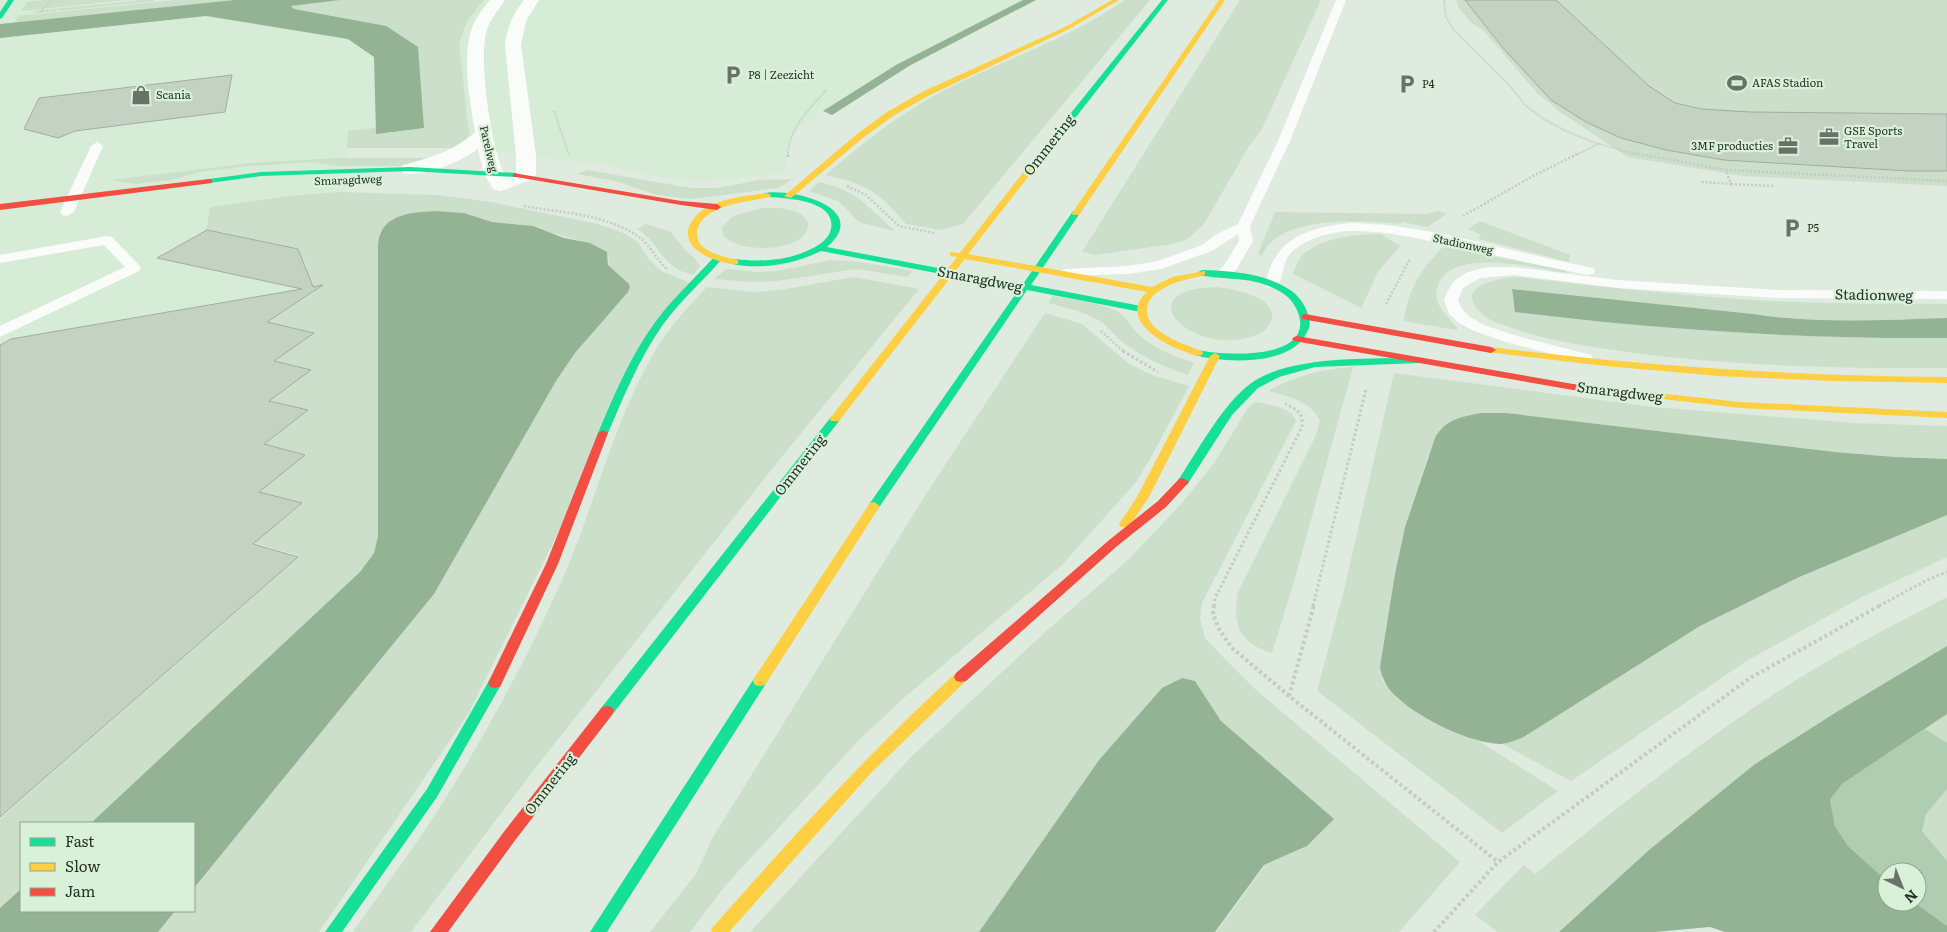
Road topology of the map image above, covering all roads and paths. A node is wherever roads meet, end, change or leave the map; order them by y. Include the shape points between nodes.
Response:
1 (10, 0) edge
2 (51, 0) edge
3 (154, 0) edge
4 (498, 0) edge
5 (532, 0) edge
6 (1116, 0) edge
7 (1164, 0) edge
8 (1222, 0) edge
9 (1341, 0) edge
10 (1444, 0) edge
11 (39, 12) junction
12 (0, 16) edge
13 (826, 90) dead end
14 (484, 134) junction
15 (1599, 144) junction
16 (97, 146) dead end
17 (410, 169) junction
18 (1726, 170) junction
19 (811, 177) junction
20 (497, 179) junction
21 (1947, 180) edge
22 (524, 182) junction
23 (1701, 182) dead end
24 (1731, 184) junction
25 (1772, 186) dead end
26 (788, 196) junction
27 (73, 197) junction
28 (131, 203) dead end
29 (518, 205) dead end
30 (0, 207) edge
31 (716, 207) junction
32 (85, 209) dead end
33 (62, 212) joint
34 (1458, 219) dead end
35 (682, 222) dead end
36 (1243, 226) junction
37 (693, 227) junction
38 (835, 233) junction
39 (943, 234) dead end
40 (850, 235) dead end
41 (819, 248) junction
42 (941, 252) dead end
43 (718, 258) junction
44 (0, 259) edge
45 (1224, 273) junction
46 (1060, 274) junction
47 (697, 282) junction
48 (1272, 285) junction
49 (1680, 287) junction
50 (1151, 290) junction
51 (1947, 296) edge
52 (1141, 309) junction
53 (1305, 317) junction
54 (1099, 329) dead end
55 (0, 332) edge
56 (1297, 339) junction
57 (1215, 356) junction
58 (1415, 361) junction
59 (1607, 364) junction
60 (1947, 380) edge
61 (1368, 382) dead end
62 (1200, 383) junction
63 (1247, 392) junction
64 (1947, 415) edge
65 (1112, 544) junction
66 (1947, 572) edge
67 (1289, 696) junction
68 (1498, 862) junction
69 (333, 932) edge
70 (438, 932) edge
71 (598, 932) edge
72 (719, 932) edge
73 (1434, 932) edge

1 - 12 main road
2 - 11 path
3 - 11 path
4 - 14 street, Parelweg via 484,18 476,49
5 - 22 street via 514,28 513,46 526,156
6 - 19 main road via 1067,28 927,93 890,114
7 - 70 main road, Ommering via 511,834
8 - 71 main road via 872,510
9 - 36 lane via 1284,141
10 - 15 path via 1443,13 1450,26 1525,105 1549,121
11 - 12 path
13 - 19 path via 794,127 787,146 789,175
14 - 17 street, Smaragdweg via 458,155
14 - 20 street, Parelweg
15 - 18 path via 1636,155
15 - 34 path via 1532,176
16 - 27 lane
17 - 20 main road, Smaragdweg
17 - 27 main road, Smaragdweg via 261,174
18 - 21 path
18 - 24 path
19 - 26 main road
19 - 39 path via 833,181 866,194 898,226
20 - 22 street, Parelweg
20 - 28 main road, Smaragdweg via 372,178 267,185
22 - 31 main road
23 - 24 path
24 - 25 path
26 - 31 main road via 746,198
26 - 38 main road via 822,205 837,222
27 - 30 main road, Smaragdweg
27 - 33 lane
29 - 47 path via 592,219 627,230 641,239 668,270
31 - 37 main road via 700,217
32 - 33 main road
35 - 37 main road
36 - 45 lane via 1246,240
36 - 46 lane via 1207,248 1161,265
37 - 43 main road via 691,235 695,244
38 - 40 main road
38 - 41 main road
41 - 43 main road via 782,261 737,262
41 - 52 main road, Smaragdweg
42 - 46 main road, Smaragdweg
43 - 47 main road
44 - 55 lane via 108,240 134,268
45 - 48 main road
45 - 50 main road via 1181,276
46 - 50 main road, Smaragdweg
47 - 69 main road via 660,324 622,388 552,564 503,669 432,793
48 - 49 lane, Stadionweg via 1287,248 1331,230 1347,228 1395,230
48 - 53 main road via 1293,298
49 - 51 lane, Stadionweg via 1778,294
49 - 59 lane, Stadionweg via 1496,271 1466,279 1452,296 1453,308 1463,320 1474,326
50 - 52 main road
52 - 57 main road via 1146,324 1160,337 1182,348
53 - 56 main road via 1304,330
53 - 59 main road, Smaragdweg via 1528,356
54 - 62 path via 1108,341 1151,369
56 - 57 main road via 1280,349 1259,355
56 - 58 main road, Smaragdweg
57 - 62 main road
58 - 63 main road via 1314,364 1275,375
58 - 64 main road, Smaragdweg via 1573,387 1740,405
59 - 60 main road, Smaragdweg via 1696,373 1816,379
61 - 67 path
62 - 65 main road via 1143,497
63 - 65 main road via 1228,413 1187,477 1162,504
63 - 67 path via 1299,410 1303,416 1302,427 1224,579 1215,598 1213,614 1231,647
65 - 72 main road via 872,760
66 - 68 path via 1750,678
67 - 68 path
68 - 73 path

